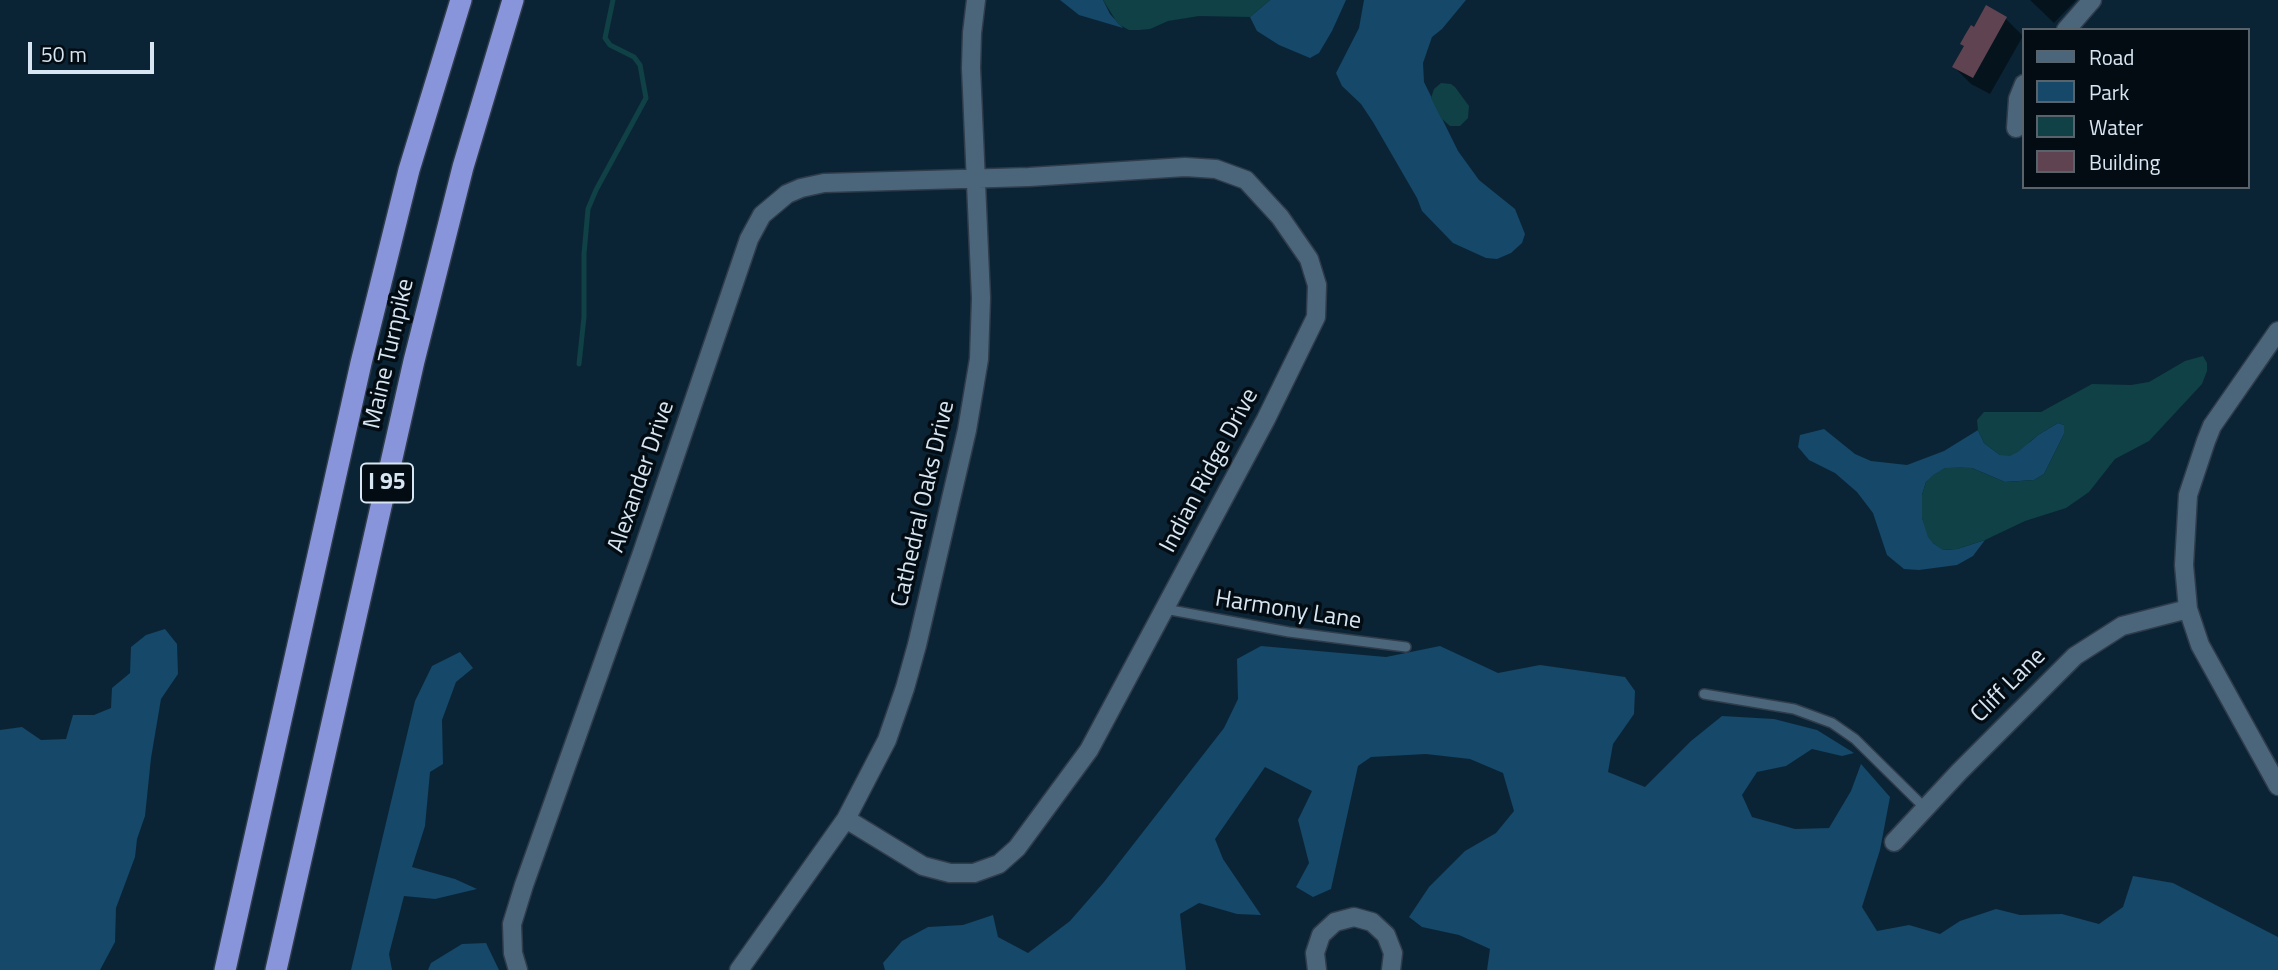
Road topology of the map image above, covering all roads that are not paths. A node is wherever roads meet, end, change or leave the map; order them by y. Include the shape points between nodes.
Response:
1 (461, 0) edge
2 (513, 0) edge
3 (976, 0) edge
4 (2092, 0) edge
5 (2068, 28) edge
6 (2021, 109) edge
7 (2016, 128) dead end
8 (977, 179) junction
9 (2277, 334) edge
10 (1165, 609) junction
11 (2188, 609) junction
12 (1406, 647) dead end
13 (1704, 694) dead end
14 (2278, 786) edge
15 (1925, 808) junction
16 (846, 820) junction
17 (1894, 842) dead end
18 (225, 970) edge
19 (276, 970) edge
20 (518, 970) edge
21 (739, 970) edge
22 (1317, 970) edge
23 (1391, 970) edge

1 - 18 highway, Maine Turnpike / I 95 via 409,170 361,363
2 - 19 highway, Maine Turnpike / I 95 via 463,167 414,361
3 - 8 street, Cathedral Oaks Drive via 971,68
4 - 5 street
6 - 7 street
8 - 10 street, Indian Ridge Drive via 1216,169 1254,187 1309,260 1318,296 1311,331
8 - 16 street, Cathedral Oaks Drive via 980,338 969,419 905,688 887,740
8 - 20 street, Alexander Drive via 815,185 781,198 757,222 524,886 512,925
9 - 11 street via 2213,426 2194,471 2185,520
10 - 12 lane, Harmony Lane
10 - 16 street, Indian Ridge Drive via 1089,750 1039,821 999,863 974,873 936,871
11 - 14 street via 2200,645
11 - 15 street, Cliff Lane via 2122,626 2075,656
13 - 15 lane via 1794,709 1832,723 1855,739
15 - 17 street, Cliff Lane
16 - 21 street, Cathedral Oaks Drive
22 - 23 street via 1315,953 1321,935 1335,922 1354,917 1372,922 1387,934 1393,953

